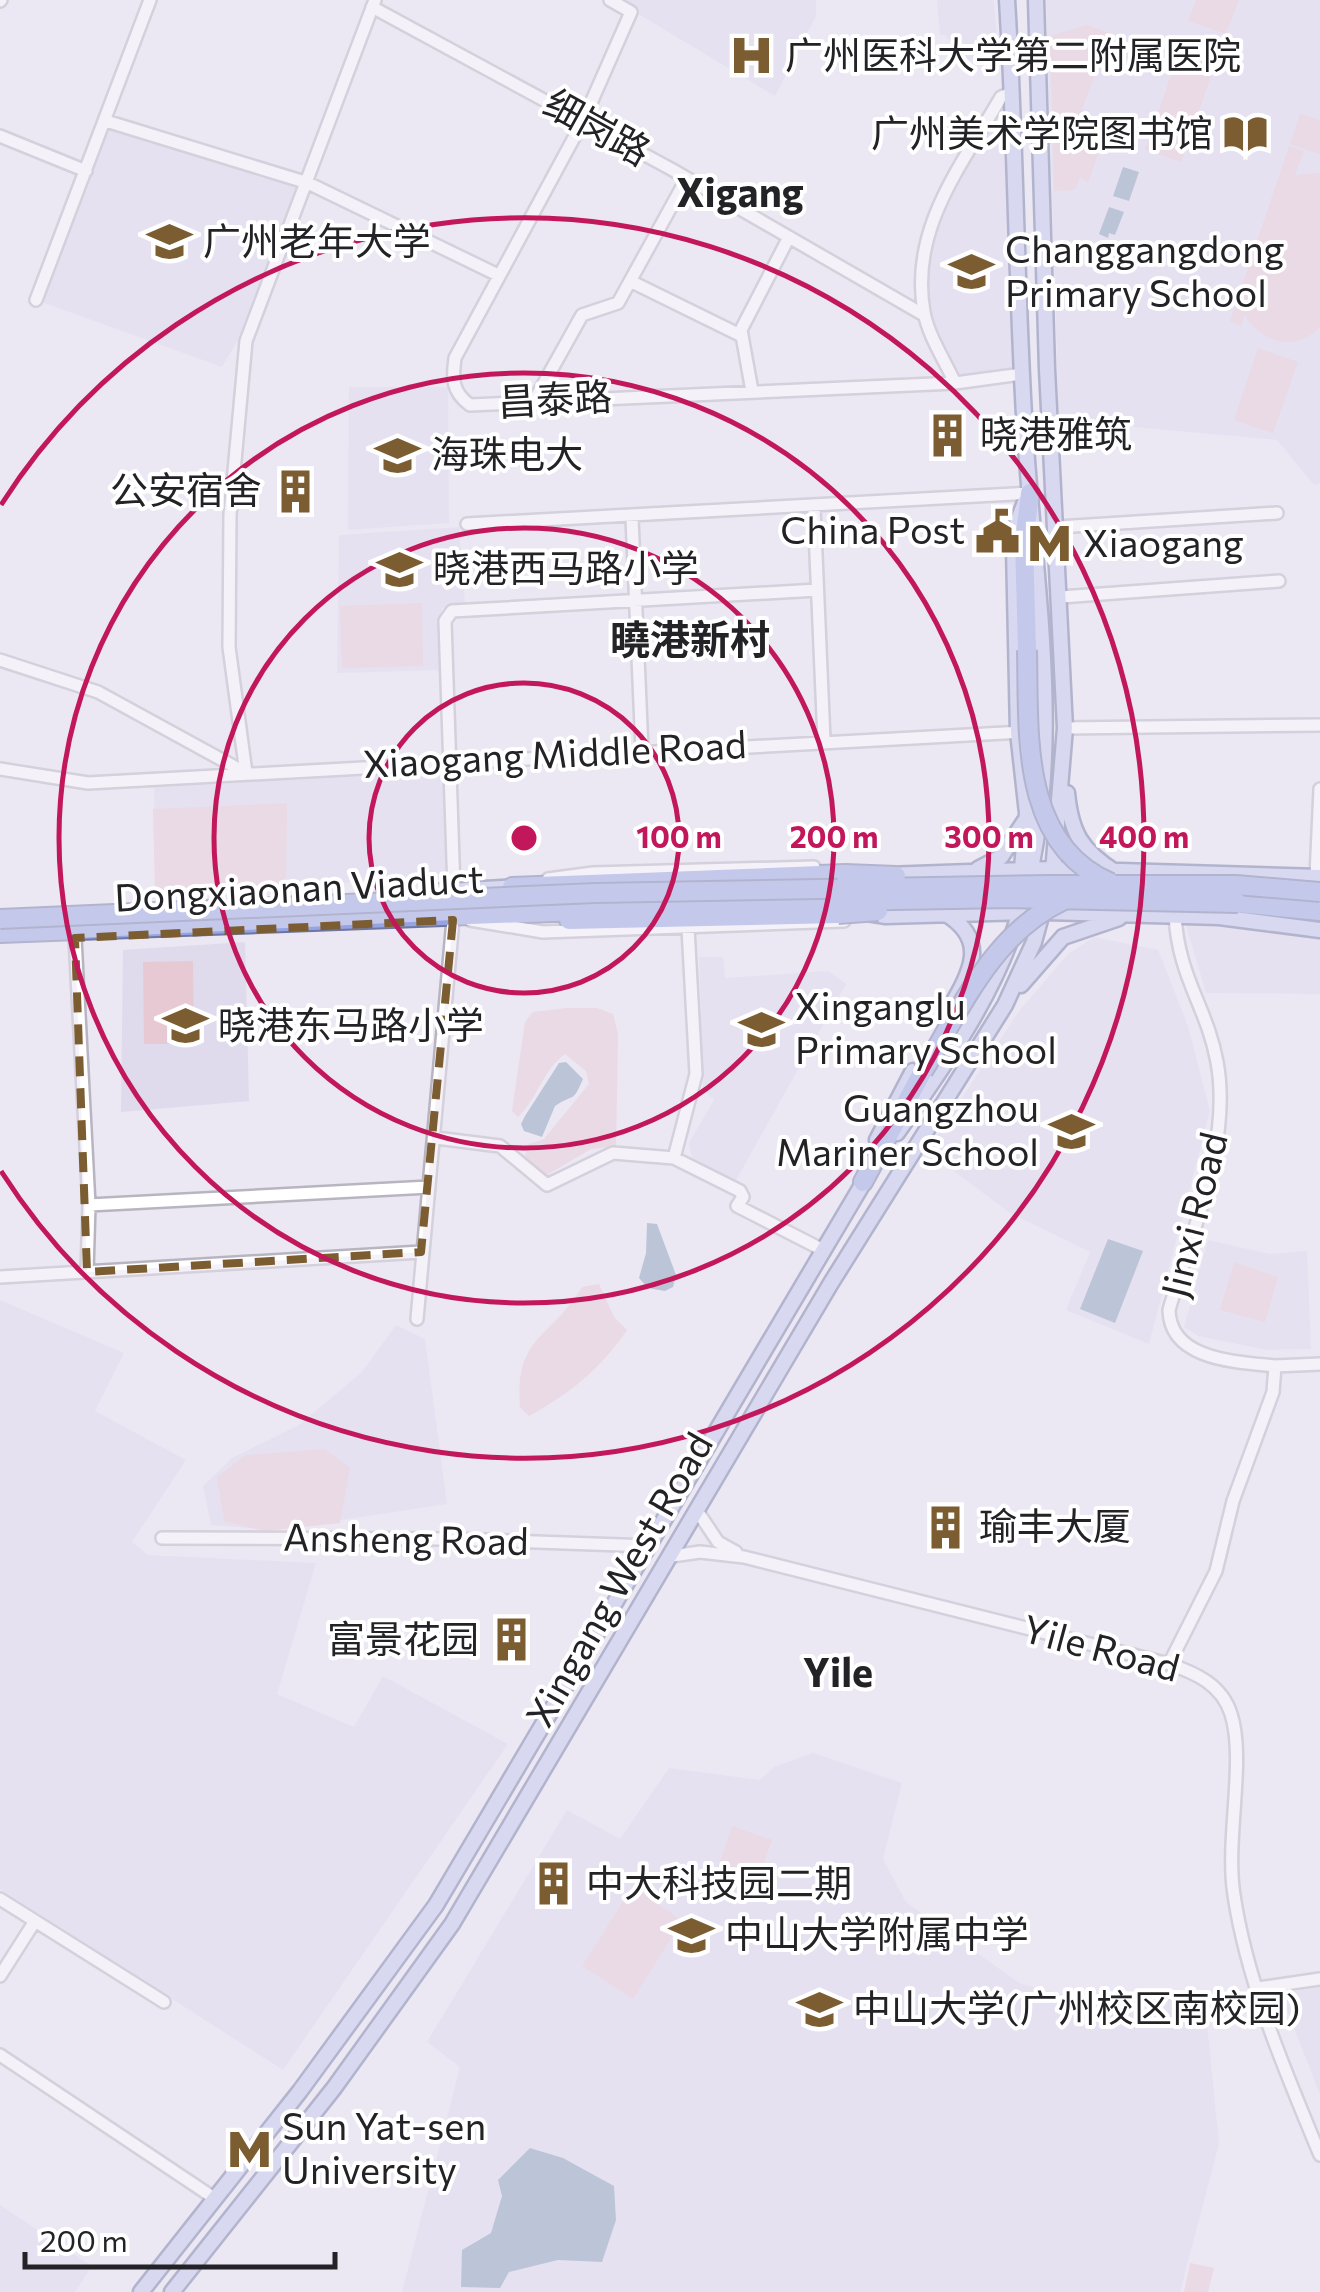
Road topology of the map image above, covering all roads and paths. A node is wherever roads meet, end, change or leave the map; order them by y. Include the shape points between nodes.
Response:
1 (150, 0) edge
2 (610, 0) edge
3 (1006, 0) edge
4 (1036, 0) edge
5 (374, 3) edge
6 (1011, 94) junction
7 (106, 121) junction
8 (583, 121) junction
9 (0, 136) edge
10 (86, 171) junction
11 (687, 178) junction
12 (308, 183) junction
13 (789, 237) junction
14 (498, 275) junction
15 (630, 281) junction
16 (36, 300) dead end
17 (924, 315) junction
18 (742, 336) junction
19 (1022, 374) junction
20 (955, 384) junction
21 (752, 391) junction
22 (534, 400) junction
23 (1030, 493) junction
24 (814, 508) junction
25 (1277, 513) dead end
26 (632, 518) junction
27 (466, 524) dead end
28 (1058, 527) junction
29 (1279, 581) dead end
30 (818, 590) junction
31 (1061, 597) junction
32 (636, 603) junction
33 (0, 660) edge
34 (1320, 725) edge
35 (1065, 728) junction
36 (1044, 730) junction
37 (1018, 732) junction
38 (824, 740) junction
39 (642, 750) junction
40 (447, 762) junction
41 (1064, 767) junction
42 (0, 769) edge
43 (246, 773) junction
44 (1320, 788) edge
45 (1027, 812) junction
46 (1053, 867) junction
47 (913, 872) junction
48 (972, 872) junction
49 (1148, 872) junction
50 (1115, 873) junction
51 (851, 880) junction
52 (1318, 882) edge
53 (1132, 884) junction
54 (512, 887) junction
55 (454, 890) junction
56 (1021, 891) junction
57 (853, 903) junction
58 (1238, 903) junction
59 (832, 906) junction
60 (0, 911) edge
61 (1320, 911) edge
62 (1041, 912) junction
63 (946, 913) junction
64 (1147, 914) junction
65 (1175, 915) junction
66 (886, 916) junction
67 (0, 919) edge
68 (461, 920) junction
69 (688, 928) junction
70 (1320, 930) edge
71 (0, 936) edge
72 (76, 938) junction
73 (1008, 949) junction
74 (1028, 956) junction
75 (1005, 1005) junction
76 (436, 1138) junction
77 (674, 1158) junction
78 (863, 1182) junction
79 (429, 1187) junction
80 (89, 1205) junction
81 (821, 1250) junction
82 (421, 1252) junction
83 (87, 1272) junction
84 (0, 1277) edge
85 (417, 1319) dead end
86 (1320, 1364) edge
87 (1275, 1366) junction
88 (698, 1512) junction
89 (162, 1538) dead end
90 (650, 1546) junction
91 (672, 1556) junction
92 (744, 1556) junction
93 (1169, 1664) junction
94 (0, 1899) edge
95 (35, 1921) junction
96 (0, 1976) edge
97 (1320, 1979) edge
98 (1258, 1988) junction
99 (164, 2002) dead end
100 (0, 2055) edge
101 (1320, 2155) edge
102 (214, 2198) junction
103 (141, 2292) edge
104 (172, 2292) edge

1 - 7 street
2 - 8 street, 昌泰路 via 631,12
3 - 6 main road
4 - 28 main road
5 - 8 street, 细岗路
5 - 12 street
6 - 17 street via 1001,96 926,231 920,264
6 - 19 main road
7 - 10 street
7 - 12 street
8 - 11 street, 细岗路
8 - 14 street, 昌泰路
9 - 10 street
10 - 16 street
11 - 13 street, 细岗路
11 - 15 street
12 - 14 street
12 - 43 street via 246,341 230,515 228,647
13 - 17 street, 细岗路
13 - 18 street
14 - 22 street, 昌泰路 via 455,358 452,379 470,405
15 - 18 street
15 - 22 street via 618,302 582,314
17 - 20 street
18 - 21 street
19 - 20 street, 昌泰路
19 - 23 main road
20 - 21 street, 昌泰路
21 - 22 street, 昌泰路
23 - 24 street
23 - 36 main road
23 - 37 main road via 1015,529
23 - 58 highway, bridge via 1024,544 1027,650 1033,777 1045,816 1093,873 1129,890
24 - 26 street
24 - 30 street
25 - 28 street
26 - 27 street
26 - 32 street
28 - 31 main road
29 - 31 street
30 - 32 street
30 - 38 street
31 - 35 main road
32 - 39 street
32 - 40 street via 452,611 445,621
33 - 43 street via 98,692
34 - 35 street
35 - 41 main road
36 - 37 street, Xiaogang Middle Road
36 - 45 main road
36 - 56 main road via 1044,775
37 - 38 street, Xiaogang Middle Road
37 - 45 main road
38 - 39 street, Xiaogang Middle Road
39 - 40 street, Xiaogang Middle Road
40 - 43 street, Xiaogang Middle Road
40 - 55 street
41 - 46 main road, Xingang West Road
41 - 50 main road via 1076,838
42 - 43 street, Xiaogang Middle Road via 66,782
44 - 52 street
45 - 48 main road via 1012,846
45 - 56 main road
46 - 50 main road
46 - 56 main road
46 - 62 main road, Xingang West Road
47 - 48 main road
47 - 51 main road
47 - 54 street via 846,866 594,872
48 - 56 main road
49 - 50 main road
49 - 52 main road
49 - 64 street
51 - 54 main road
51 - 57 street
52 - 53 highway, Dongxiaonan Viaduct, bridge
53 - 56 highway, Dongxiaonan Viaduct, bridge
53 - 78 highway, bridge via 1072,896 1013,933 985,969
54 - 55 main road
54 - 56 highway, bridge via 846,874
55 - 60 main road via 199,908
56 - 57 main road
56 - 58 highway, Dongxiaonan Viaduct, bridge
56 - 62 main road
56 - 62 main road
56 - 63 main road
56 - 67 highway, Dongxiaonan Viaduct, bridge via 596,892
56 - 68 highway, bridge via 838,914
56 - 71 highway, Dongxiaonan Viaduct, bridge
56 - 73 main road, Xingang West Road
57 - 59 main road
58 - 61 highway, Dongxiaonan Viaduct
59 - 66 main road
59 - 68 main road via 540,912
62 - 64 main road
62 - 74 main road, Xingang West Road
63 - 66 main road
63 - 78 main road via 960,922 974,947 970,974 888,1118
64 - 65 main road
64 - 75 main road via 1090,925 1063,938
65 - 70 main road
65 - 87 street, Jinxi Road via 1181,967 1212,1038 1222,1106 1169,1328 1196,1350
66 - 69 street
68 - 69 street via 543,932
68 - 72 main road
68 - 76 street
69 - 77 street via 696,1074
71 - 72 main road
72 - 80 street
73 - 74 main road
73 - 78 main road, Xingang West Road via 954,1049
74 - 75 main road, Xingang West Road
75 - 88 main road, Xingang West Road
76 - 77 street via 500,1146 547,1185 613,1153
76 - 79 street
77 - 81 street via 740,1192 737,1206
78 - 81 main road, Xingang West Road
79 - 80 street
79 - 82 street
80 - 83 street
81 - 90 main road, Xingang West Road
82 - 83 street
82 - 85 street
83 - 84 street
86 - 87 street
87 - 93 street via 1273,1392 1216,1571
88 - 91 main road, Xingang West Road
88 - 92 street via 718,1542
89 - 90 street, Ansheng Road
90 - 102 main road, Xingang West Road via 436,1905
91 - 92 street
91 - 104 main road, Xingang West Road via 452,1924 334,2088
92 - 93 street, Yile Road
93 - 98 street, Yile Road via 1217,1689 1230,1711 1236,1758 1230,1858
94 - 95 street
95 - 96 street
95 - 99 street
97 - 98 street
98 - 101 street, Yile Road
100 - 102 street
102 - 103 main road, Xingang West Road

